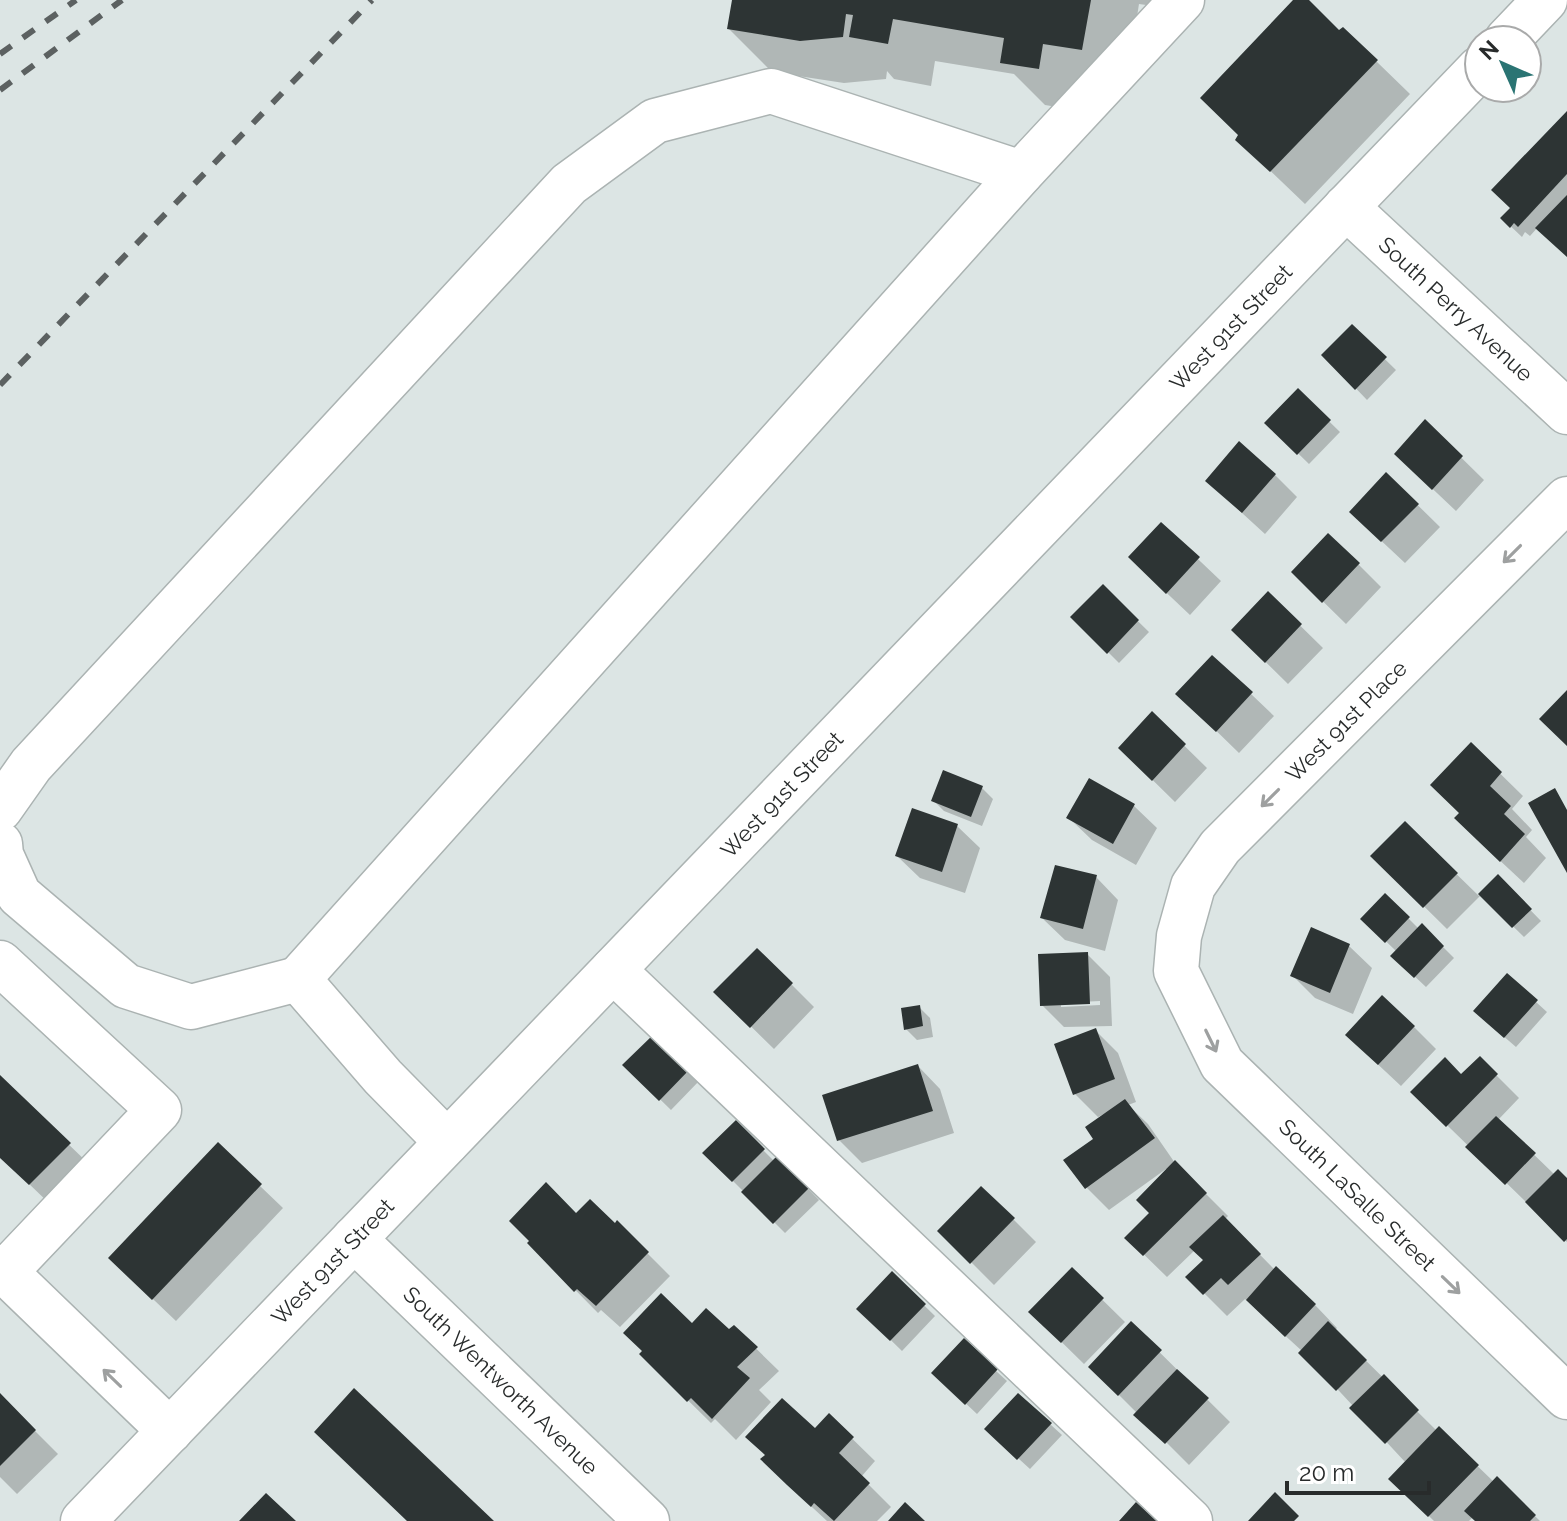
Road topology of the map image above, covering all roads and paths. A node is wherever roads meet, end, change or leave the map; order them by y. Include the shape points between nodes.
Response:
1 (1182, 0) edge
2 (1545, 0) edge
3 (1522, 24) edge
4 (1463, 86) edge
5 (1021, 173) junction
6 (1346, 207) junction
7 (1567, 412) edge
8 (1567, 499) edge
9 (0, 809) edge
10 (0, 844) edge
11 (0, 963) edge
12 (613, 970) junction
13 (1176, 971) joint
14 (298, 979) junction
15 (447, 1142) junction
16 (354, 1239) junction
17 (2, 1270) edge
18 (1567, 1397) edge
19 (170, 1431) junction
20 (83, 1521) edge
21 (647, 1521) edge
22 (1190, 1521) edge

1 - 5 street
2 - 3 street
4 - 6 street, West 91st Street
5 - 9 street via 771,91 655,121 569,184 31,765
5 - 14 street
6 - 7 street, South Perry Avenue
6 - 12 street, West 91st Street
8 -> 13 street, West 91st Place via 1220,847 1193,886
10 - 14 street via 19,895 126,986 191,1007
11 - 17 street via 159,1110
12 - 15 street, West 91st Street
12 - 22 street
13 -> 18 street, South LaSalle Street via 1222,1064
14 - 15 street
15 - 16 street, West 91st Street
16 - 19 street, West 91st Street
16 - 21 street, South Wentworth Avenue
19 -> 17 street
19 - 20 street, West 91st Street

